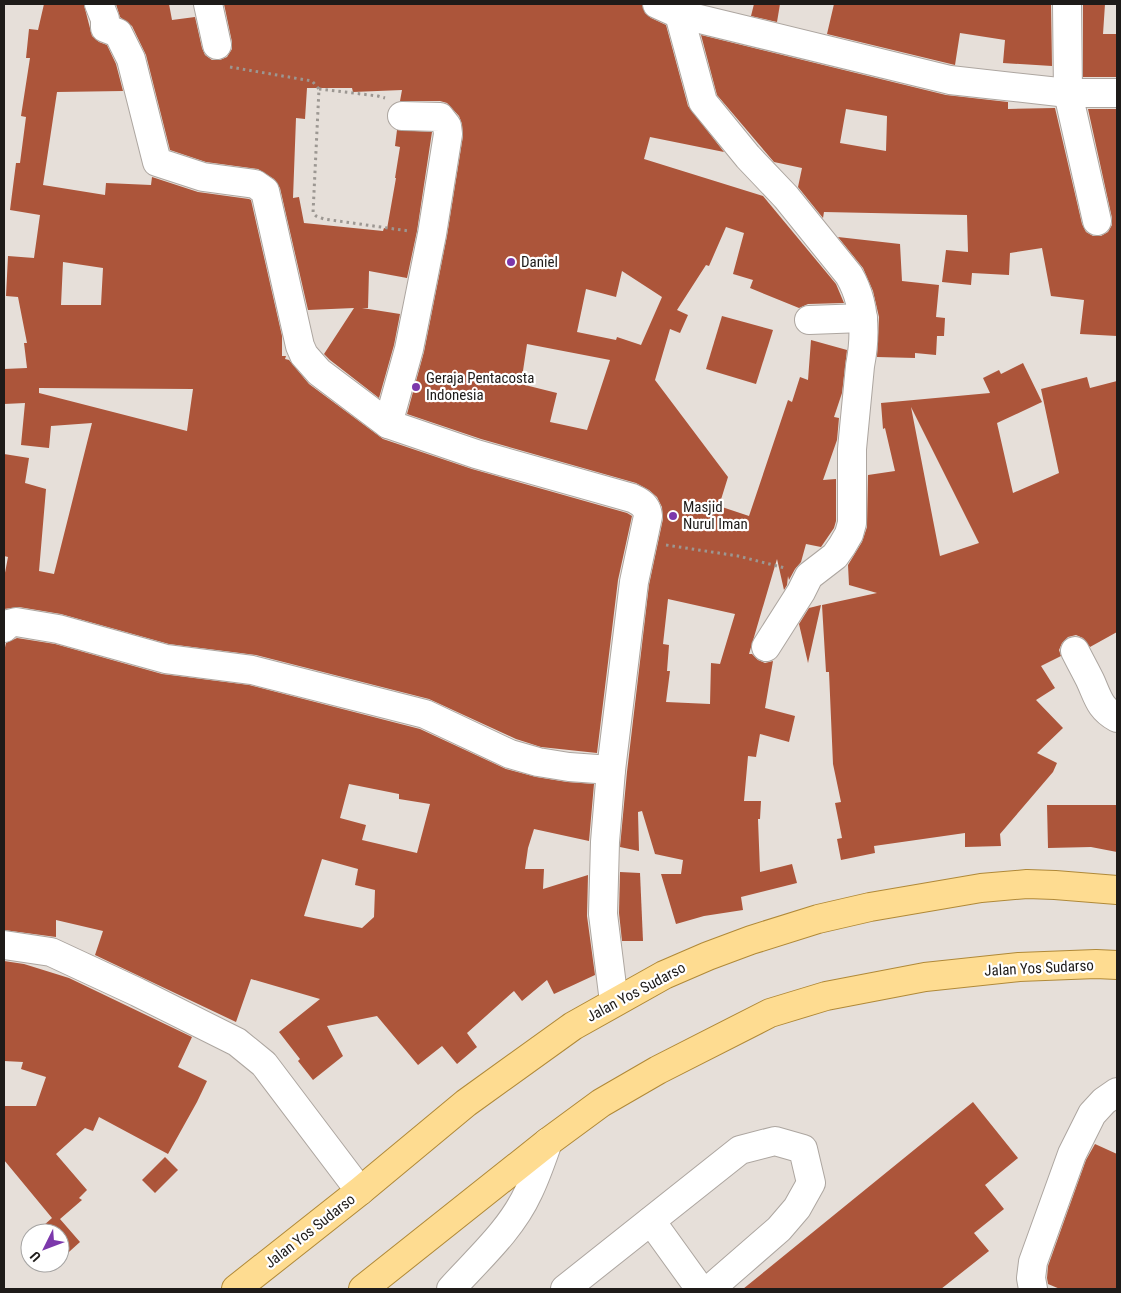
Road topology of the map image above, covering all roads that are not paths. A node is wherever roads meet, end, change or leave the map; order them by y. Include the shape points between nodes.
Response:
1 (99, 4) edge
2 (208, 4) edge
3 (1067, 4) edge
4 (668, 9) edge
5 (737, 15) edge
6 (223, 56) road end
7 (1117, 93) edge
8 (1068, 94) junction
9 (402, 116) road end
10 (1097, 221) dead end
11 (863, 318) junction
12 (809, 320) dead end
13 (388, 424) junction
14 (4, 628) edge
15 (766, 647) dead end
16 (1075, 651) dead end
17 (1117, 718) edge
18 (612, 770) junction
19 (1117, 890) edge
20 (4, 946) edge
21 (1117, 966) edge
22 (614, 1002) junction
23 (1117, 1092) edge
24 (548, 1142) junction
25 (360, 1191) junction
26 (651, 1221) junction
27 (236, 1289) edge
28 (363, 1289) edge
29 (451, 1289) edge
30 (565, 1289) edge
31 (700, 1289) edge
32 (710, 1289) edge
33 (1033, 1289) edge

1 - 13 street via 105,28 118,33 131,58 157,162 203,177 255,184 265,191 304,355 320,372
2 - 6 street
3 - 8 street
4 - 5 street
4 - 11 street via 703,102 850,275 857,288
5 - 8 street via 950,80
7 - 8 street
8 - 10 street
9 - 13 street via 440,117 447,126 448,134 409,349
11 - 12 street
11 - 15 street via 852,449 852,523 842,546 835,556 810,576
13 - 18 street via 476,454 639,501 646,507 648,516 634,582
14 - 18 street via 16,622 58,629 166,659 252,670 425,714 510,754 538,762
16 - 17 street via 1100,703
18 - 22 street via 603,914
19 - 22 main road, Jalan Yos Sudarso via 1055,884 1010,885 862,909 818,919 708,956
20 - 25 street via 51,952 237,1042 264,1064
21 - 24 main road, Jalan Yos Sudarso via 1019,967 925,977 826,996 770,1013 658,1070 601,1104
22 - 25 main road, Jalan Yos Sudarso via 573,1026 466,1103
23 - 33 street via 1092,1114 1072,1154 1033,1262
24 - 28 main road, Jalan Yos Sudarso
24 - 29 street via 517,1212
25 - 27 main road, Jalan Yos Sudarso
26 - 30 street
26 - 31 street
26 - 32 street via 740,1150 775,1141 803,1149 811,1183 797,1208 779,1229

